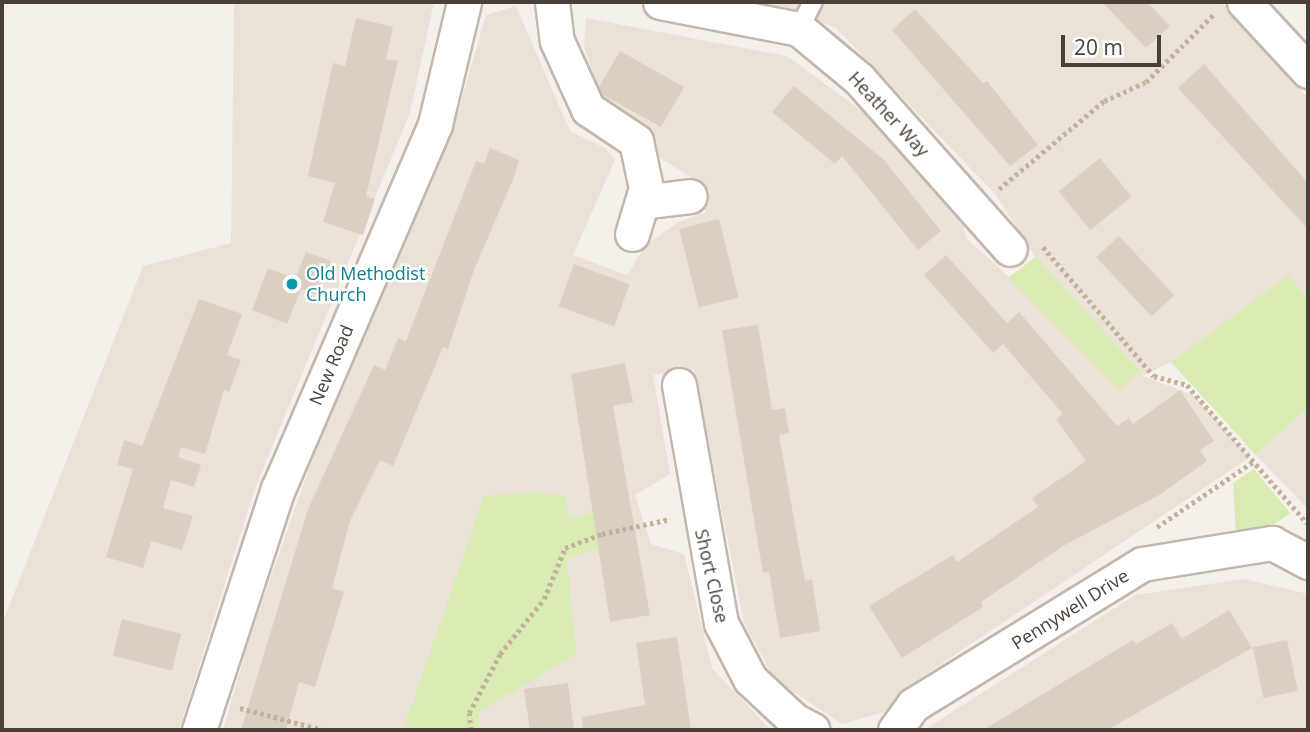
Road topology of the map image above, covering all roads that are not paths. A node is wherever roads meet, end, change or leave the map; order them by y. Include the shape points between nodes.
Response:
1 (464, 2) edge
2 (552, 2) edge
3 (660, 2) edge
4 (1231, 6) edge
5 (806, 15) edge
6 (1308, 71) edge
7 (690, 196) dead end
8 (642, 202) junction
9 (632, 234) dead end
10 (1010, 248) road end
11 (679, 385) dead end
12 (1308, 562) edge
13 (199, 730) edge
14 (813, 730) edge
15 (895, 730) edge

1 - 13 street, New Road via 435,124 278,489
2 - 8 street via 557,41 588,109 636,141 646,188
3 - 5 street, Heather Way
4 - 6 street
5 - 10 street, Heather Way
7 - 8 street
8 - 9 street
11 - 14 street, Short Close via 698,513 721,623 750,679 794,720
12 - 15 street, Pennywell Drive via 1272,543 1142,564 913,705

